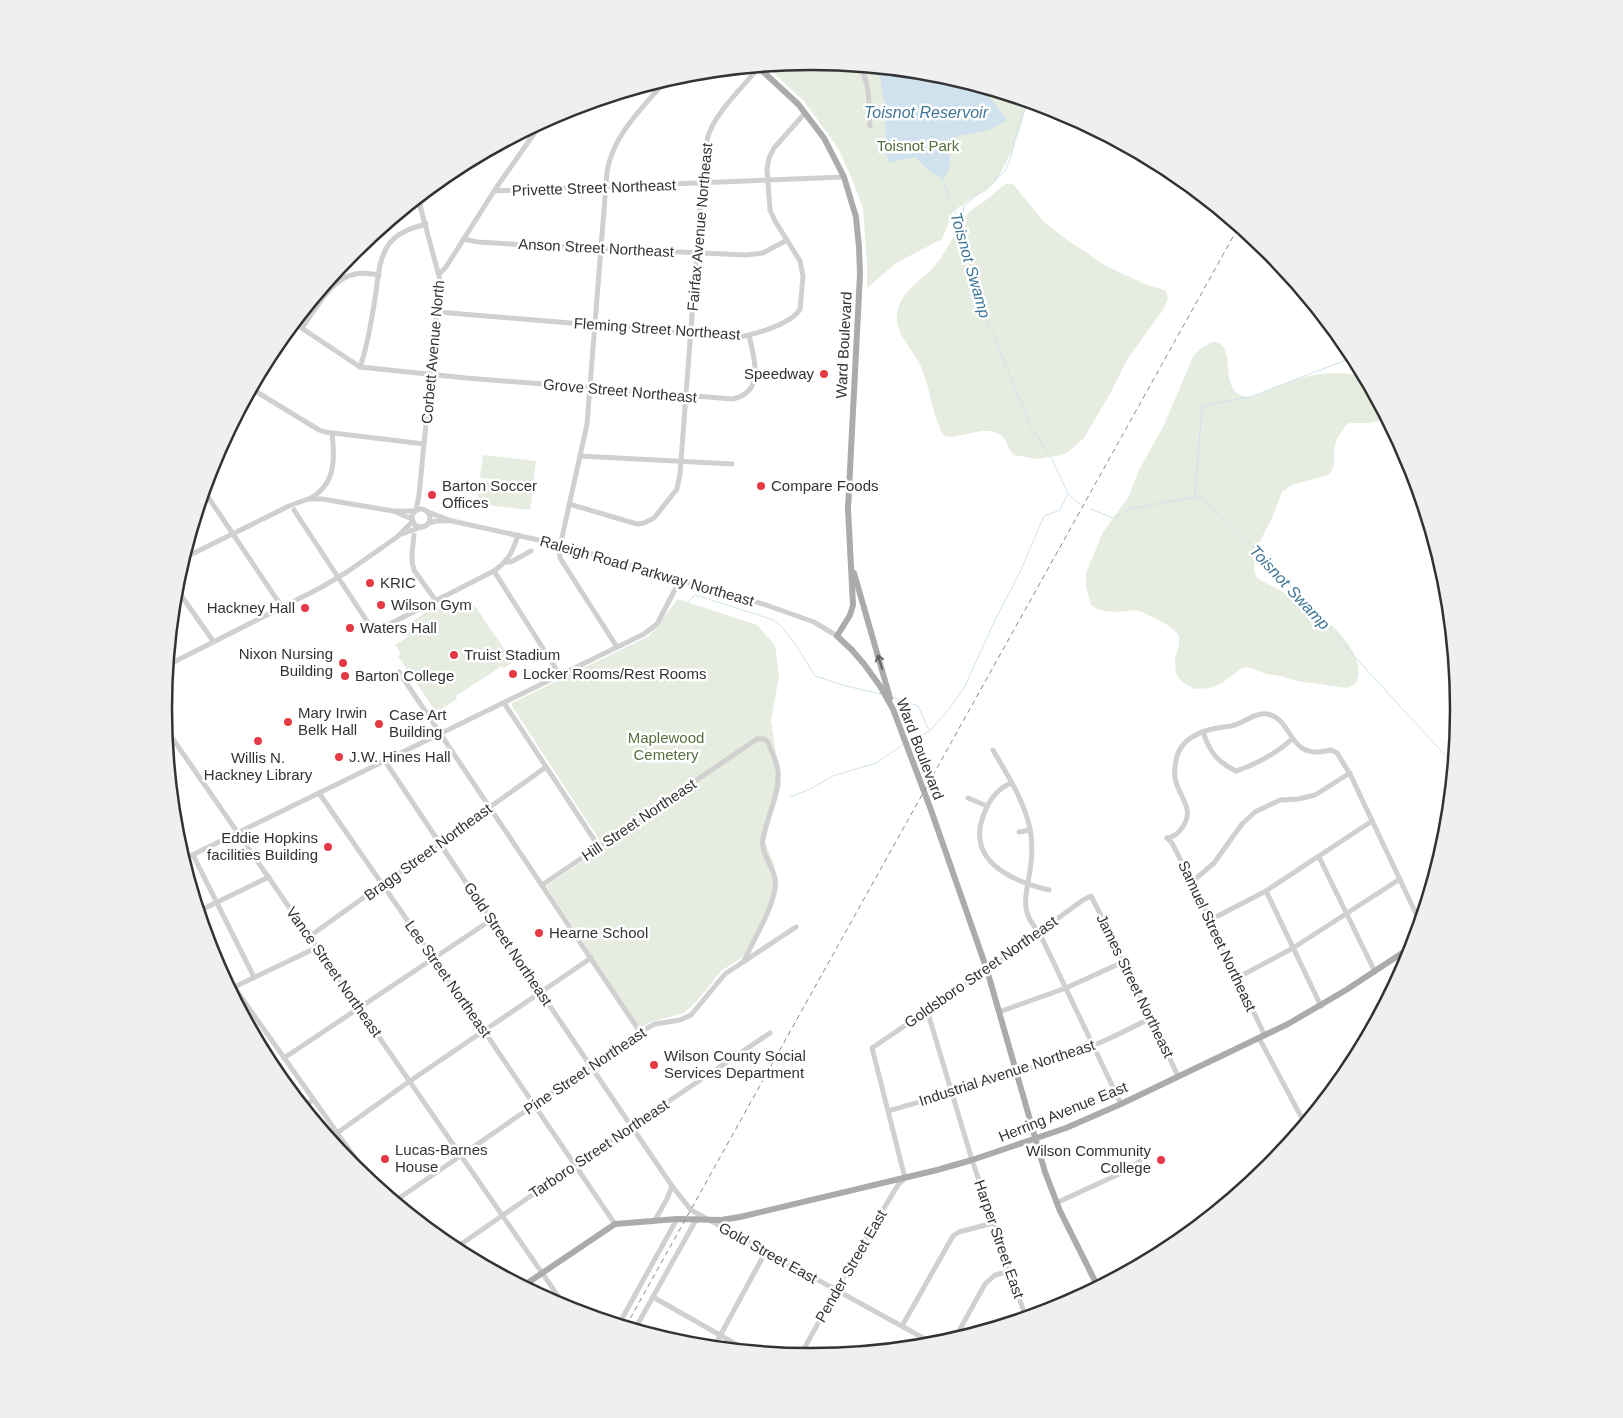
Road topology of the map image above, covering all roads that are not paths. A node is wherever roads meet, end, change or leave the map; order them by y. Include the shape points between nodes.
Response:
1 (755, 72) edge
2 (764, 72) edge
3 (863, 72) edge
4 (659, 89) edge
5 (656, 92) joint
6 (805, 112) junction
7 (870, 126) dead end
8 (535, 133) edge
9 (844, 177) junction
10 (767, 180) junction
11 (702, 183) junction
12 (606, 188) junction
13 (494, 192) junction
14 (420, 204) edge
15 (426, 224) junction
16 (463, 239) junction
17 (787, 240) junction
18 (601, 248) junction
19 (696, 253) junction
20 (439, 274) junction
21 (379, 275) junction
22 (327, 293) edge
23 (325, 295) edge
24 (438, 312) junction
25 (595, 325) junction
26 (302, 328) joint
27 (690, 333) junction
28 (749, 335) junction
29 (360, 367) junction
30 (431, 375) junction
31 (589, 388) junction
32 (257, 392) edge
33 (685, 396) junction
34 (332, 433) junction
35 (424, 444) junction
36 (580, 456) junction
37 (680, 462) junction
38 (732, 464) dead end
39 (321, 492) junction
40 (419, 495) junction
41 (208, 498) edge
42 (308, 499) junction
43 (329, 500) junction
44 (569, 504) junction
45 (294, 510) dead end
46 (415, 510) junction
47 (393, 511) junction
48 (427, 511) junction
49 (412, 520) junction
50 (452, 520) junction
51 (429, 523) junction
52 (421, 527) junction
53 (233, 534) junction
54 (414, 535) dead end
55 (518, 535) junction
56 (397, 537) junction
57 (560, 545) junction
58 (532, 551) dead end
59 (192, 554) edge
60 (850, 555) junction
61 (505, 562) junction
62 (494, 571) junction
63 (338, 578) junction
64 (680, 580) junction
65 (183, 598) edge
66 (436, 601) junction
67 (282, 608) junction
68 (837, 636) junction
69 (213, 641) junction
70 (617, 647) junction
71 (175, 662) edge
72 (399, 672) dead end
73 (560, 675) junction
74 (504, 703) junction
75 (893, 709) junction
76 (1203, 732) junction
77 (442, 733) junction
78 (1292, 739) junction
79 (174, 743) edge
80 (993, 750) dead end
81 (385, 761) junction
82 (546, 767) junction
83 (1350, 774) junction
84 (1011, 782) junction
85 (319, 793) junction
86 (968, 798) dead end
87 (987, 806) junction
88 (490, 808) junction
89 (1372, 821) junction
90 (1030, 830) junction
91 (238, 832) junction
92 (1019, 832) dead end
93 (440, 844) junction
94 (599, 846) junction
95 (193, 855) junction
96 (190, 856) edge
97 (1319, 857) junction
98 (269, 877) junction
99 (1400, 879) junction
100 (1192, 882) junction
101 (383, 885) junction
102 (542, 885) junction
103 (1028, 885) junction
104 (1049, 890) dead end
105 (1266, 891) junction
106 (1091, 896) joint
107 (216, 902) junction
108 (204, 908) edge
109 (1347, 914) junction
110 (1417, 915) edge
111 (491, 920) junction
112 (1210, 920) junction
113 (796, 927) dead end
114 (1039, 932) junction
115 (310, 936) junction
116 (318, 947) junction
117 (1293, 948) junction
118 (1402, 953) edge
119 (434, 958) junction
120 (590, 958) junction
121 (744, 960) junction
122 (1123, 962) junction
123 (987, 970) junction
124 (1375, 972) junction
125 (254, 978) junction
126 (1237, 978) junction
127 (235, 986) edge
128 (1066, 988) junction
129 (541, 993) junction
130 (1321, 1006) junction
131 (247, 1008) edge
132 (360, 1008) junction
133 (927, 1010) junction
134 (999, 1012) junction
135 (1151, 1018) junction
136 (484, 1031) junction
137 (640, 1032) junction
138 (770, 1033) dead end
139 (1262, 1037) junction
140 (1093, 1046) junction
141 (284, 1058) junction
142 (591, 1066) junction
143 (1016, 1073) junction
144 (1178, 1076) junction
145 (410, 1081) junction
146 (952, 1092) junction
147 (314, 1100) junction
148 (309, 1102) edge
149 (1120, 1104) junction
150 (535, 1105) junction
151 (888, 1111) junction
152 (1302, 1118) edge
153 (632, 1126) junction
154 (337, 1133) junction
155 (1035, 1139) junction
156 (347, 1147) edge
157 (462, 1155) junction
158 (972, 1160) junction
159 (1140, 1161) dead end
160 (576, 1165) junction
161 (905, 1178) junction
162 (672, 1186) junction
163 (400, 1197) edge
164 (1056, 1203) junction
165 (503, 1214) junction
166 (694, 1218) junction
167 (705, 1218) junction
168 (677, 1219) junction
169 (655, 1220) junction
170 (993, 1223) junction
171 (615, 1224) junction
172 (462, 1243) edge
173 (766, 1252) junction
174 (1010, 1271) junction
175 (543, 1272) junction
176 (1095, 1281) edge
177 (529, 1282) edge
178 (837, 1290) junction
179 (558, 1295) edge
180 (653, 1297) junction
181 (1024, 1311) edge
182 (622, 1319) edge
183 (638, 1324) edge
184 (902, 1326) junction
185 (959, 1330) edge
186 (720, 1335) junction
187 (925, 1338) edge
188 (717, 1341) edge
189 (736, 1344) edge
190 (805, 1348) edge

1 - 11 street, Fairfax Avenue Northeast via 711,129 704,154
2 - 6 main road, Ward Boulevard
3 - 7 street via 868,88
4 - 5 street
5 - 12 street via 620,134 608,165
6 - 9 main road, Ward Boulevard via 827,143
6 - 10 street, Fleming Street Northeast via 771,153
8 - 13 street, Corbett Avenue North
9 - 10 street, Privette Street Northeast
9 - 60 main road, Ward Boulevard via 856,217 860,258 849,480
10 - 11 street, Privette Street Northeast
10 - 17 street, Fleming Street Northeast via 770,210
11 - 12 street, Privette Street Northeast
11 - 19 street, Fairfax Avenue Northeast
12 - 13 street, Privette Street Northeast
12 - 18 street
13 - 16 street, Corbett Avenue North
14 - 15 street
15 - 20 street
15 - 21 street via 404,232 389,244
16 - 18 street, Anson Street Northeast
16 - 20 street, Corbett Avenue North
17 - 19 street, Anson Street Northeast via 759,254
17 - 28 street, Fleming Street Northeast via 802,270 800,309 790,319
18 - 19 street, Anson Street Northeast
18 - 25 street
19 - 27 street, Fairfax Avenue Northeast
20 - 24 street, Corbett Avenue North
21 - 22 street via 356,273 339,281
21 - 29 street via 369,336
23 - 26 street
24 - 25 street, Fleming Street Northeast
24 - 30 street, Corbett Avenue North
25 - 27 street, Fleming Street Northeast
25 - 31 street
26 - 29 street
27 - 28 street, Fleming Street Northeast
27 - 33 street, Fairfax Avenue Northeast
28 - 33 street, Grove Street Northeast via 756,376 748,392 733,399
29 - 30 street, Grove Street Northeast
30 - 31 street, Grove Street Northeast
30 - 35 street, Corbett Avenue North
31 - 33 street, Grove Street Northeast
31 - 36 street via 587,424
32 - 34 street via 319,430
33 - 37 street, Fairfax Avenue Northeast
34 - 35 street
34 - 39 street via 333,466
35 - 40 street, Corbett Avenue North
36 - 37 street
36 - 44 street
37 - 38 street
37 - 44 street, Fairfax Avenue Northeast via 677,489 649,521 627,522
39 - 42 street
39 - 43 street
40 - 46 street, Corbett Avenue North
40 - 48 street
41 - 53 street
42 - 43 street
42 - 53 street
43 - 47 street
44 - 57 street
45 - 63 street
46 - 47 street
46 - 48 street
46 - 49 street
47 - 49 street
48 - 50 street, Raleigh Road Parkway Northeast
48 - 51 street
49 - 52 street
49 - 56 street
50 - 51 street, Raleigh Road Parkway Northeast
50 - 55 street, Raleigh Road Parkway Northeast
51 - 52 street
52 - 56 street
53 - 59 street
53 - 67 street
54 - 66 street via 412,564
55 - 57 street, Raleigh Road Parkway Northeast
55 - 61 street
56 - 63 street
57 - 64 street, Raleigh Road Parkway Northeast
57 - 70 street via 560,558
58 - 61 street via 512,562
60 - 68 main road, Ward Boulevard via 853,605
75 -> 60 main road
61 - 62 street
62 - 66 street
62 - 73 street
63 - 66 street via 374,632
63 - 67 street
64 - 68 street, Raleigh Road Parkway Northeast via 783,610 814,622
64 - 70 street via 654,627
65 - 69 street
67 - 69 street
68 - 75 main road, Ward Boulevard via 864,664
69 - 71 street
70 - 73 street
72 - 77 street
73 - 74 street
74 - 77 street
74 - 82 street
75 - 123 main road, Ward Boulevard
76 - 78 street via 1265,714 1278,720 1290,732
76 - 78 street via 1208,748 1217,759 1236,771 1285,746
76 - 100 street, Samuel Street Northeast via 1189,739 1178,752 1174,773 1187,808 1187,822 1175,835 1167,838
77 - 81 street
77 - 88 street
78 - 83 street via 1312,752 1331,750 1337,753
79 - 91 street, Vance Street Northeast
80 - 84 street
81 - 85 street
81 - 93 street, Gold Street Northeast
82 - 88 street, Bragg Street Northeast
82 - 94 street
83 - 89 street
83 - 100 street via 1316,795 1280,800 1254,812 1214,863
84 - 87 street
84 - 90 street via 1021,799
85 - 91 street
85 - 101 street, Lee Street Northeast
86 - 87 street
87 - 103 street via 980,826 983,849 1001,872
88 - 93 street, Bragg Street Northeast
88 - 102 street
89 - 97 street
89 - 99 street
90 - 92 street
90 - 103 street via 1032,855
91 - 95 street
91 - 98 street, Vance Street Northeast
93 - 101 street, Bragg Street Northeast
93 - 111 street, Gold Street Northeast
94 - 102 street, Hill Street Northeast
94 - 121 street, Hill Street Northeast via 757,739 764,738 778,770 762,840 773,872 775,890
95 - 96 street
95 - 107 street
97 - 105 street
97 - 109 street
98 - 107 street
98 - 115 street, Vance Street Northeast
99 - 109 street
99 - 110 street
100 - 112 street, Samuel Street Northeast
101 - 115 street, Bragg Street Northeast
101 - 119 street, Lee Street Northeast
102 - 120 street
103 - 104 street
103 - 114 street via 1024,903 1033,926
105 - 112 street
105 - 117 street
106 - 114 street, Goldsboro Street Northeast
106 - 122 street, James Street Northeast
107 - 108 street
107 - 125 street
109 - 117 street
109 - 124 street
111 - 119 street
111 - 129 street, Gold Street Northeast
112 - 126 street, Samuel Street Northeast
113 - 121 street, Pine Street Northeast
114 - 123 street, Goldsboro Street Northeast
114 - 128 street
115 - 116 street, Vance Street Northeast
116 - 125 street
116 - 132 street, Vance Street Northeast
117 - 126 street
117 - 130 street
118 - 124 main road, Herring Avenue East
119 - 132 street
119 - 136 street, Lee Street Northeast
120 - 129 street
120 - 137 street
121 - 137 street, Pine Street Northeast via 720,979 691,1014 680,1020 655,1024
122 - 128 street
122 - 135 street, James Street Northeast
123 - 133 street, Goldsboro Street Northeast
123 - 134 main road, Ward Boulevard
124 - 130 main road, Herring Avenue East
125 - 127 street
126 - 139 street, Samuel Street Northeast
128 - 134 street
128 - 140 street
129 - 136 street
129 - 142 street, Gold Street Northeast
130 - 139 main road, Herring Avenue East
131 - 141 street
132 - 141 street
132 - 145 street, Vance Street Northeast
133 - 146 street, Harper Street East
133 - 151 street, Goldsboro Street Northeast via 872,1048
134 - 143 main road, Ward Boulevard
135 - 140 street, Industrial Avenue Northeast
135 - 144 street, James Street Northeast
136 - 145 street
136 - 150 street, Lee Street Northeast
137 - 142 street, Pine Street Northeast
138 - 153 street, Tarboro Street Northeast
139 - 144 main road, Herring Avenue East
139 - 152 street, Samuel Street Northeast
140 - 143 street, Industrial Avenue Northeast
140 - 149 street
141 - 147 street
142 - 150 street, Pine Street Northeast
142 - 153 street, Gold Street Northeast
143 - 146 street, Industrial Avenue Northeast
143 - 155 main road, Ward Boulevard
144 - 149 main road, Herring Avenue East
145 - 154 street
145 - 157 street, Vance Street Northeast
146 - 151 street, Industrial Avenue Northeast
146 - 158 street, Harper Street East
147 - 148 street
147 - 154 street
149 - 155 main road, Herring Avenue East
150 - 157 street, Pine Street Northeast
150 - 160 street, Lee Street Northeast
151 - 161 street
153 - 160 street, Tarboro Street Northeast
153 - 162 street, Gold Street East
154 - 156 street
155 - 158 main road, Herring Avenue East
155 - 164 main road, Ward Boulevard
157 - 163 street, Pine Street Northeast
157 - 165 street, Vance Street Northeast
158 - 161 main road, Herring Avenue East
158 - 170 street, Harper Street East
159 - 164 street via 1128,1170
160 - 165 street, Tarboro Street Northeast
160 - 171 street, Lee Street Northeast
161 - 167 main road, Herring Avenue East via 740,1217
161 - 178 street, Pender Street East via 888,1201
162 - 167 street, Gold Street East via 691,1210
162 - 169 street
164 - 176 main road, Ward Boulevard
165 - 172 street, Tarboro Street Northeast
165 - 175 street, Vance Street Northeast
166 - 167 main road, Herring Avenue East
166 - 168 main road, Herring Avenue East
166 - 180 street
167 - 173 street, Gold Street East
168 - 169 main road, Herring Avenue East
168 - 182 street
169 - 171 main road, Herring Avenue East
170 - 174 street, Harper Street East
170 - 184 street via 953,1236
171 - 175 main road
173 - 178 street, Gold Street East
173 - 186 street
174 - 181 street, Harper Street East
174 - 185 street via 995,1275 985,1284
175 - 177 main road
175 - 179 street, Vance Street Northeast
178 - 184 street, Gold Street East
178 - 190 street, Pender Street East
180 - 183 street
180 - 186 street
184 - 187 street, Gold Street East
186 - 188 street
186 - 189 street

